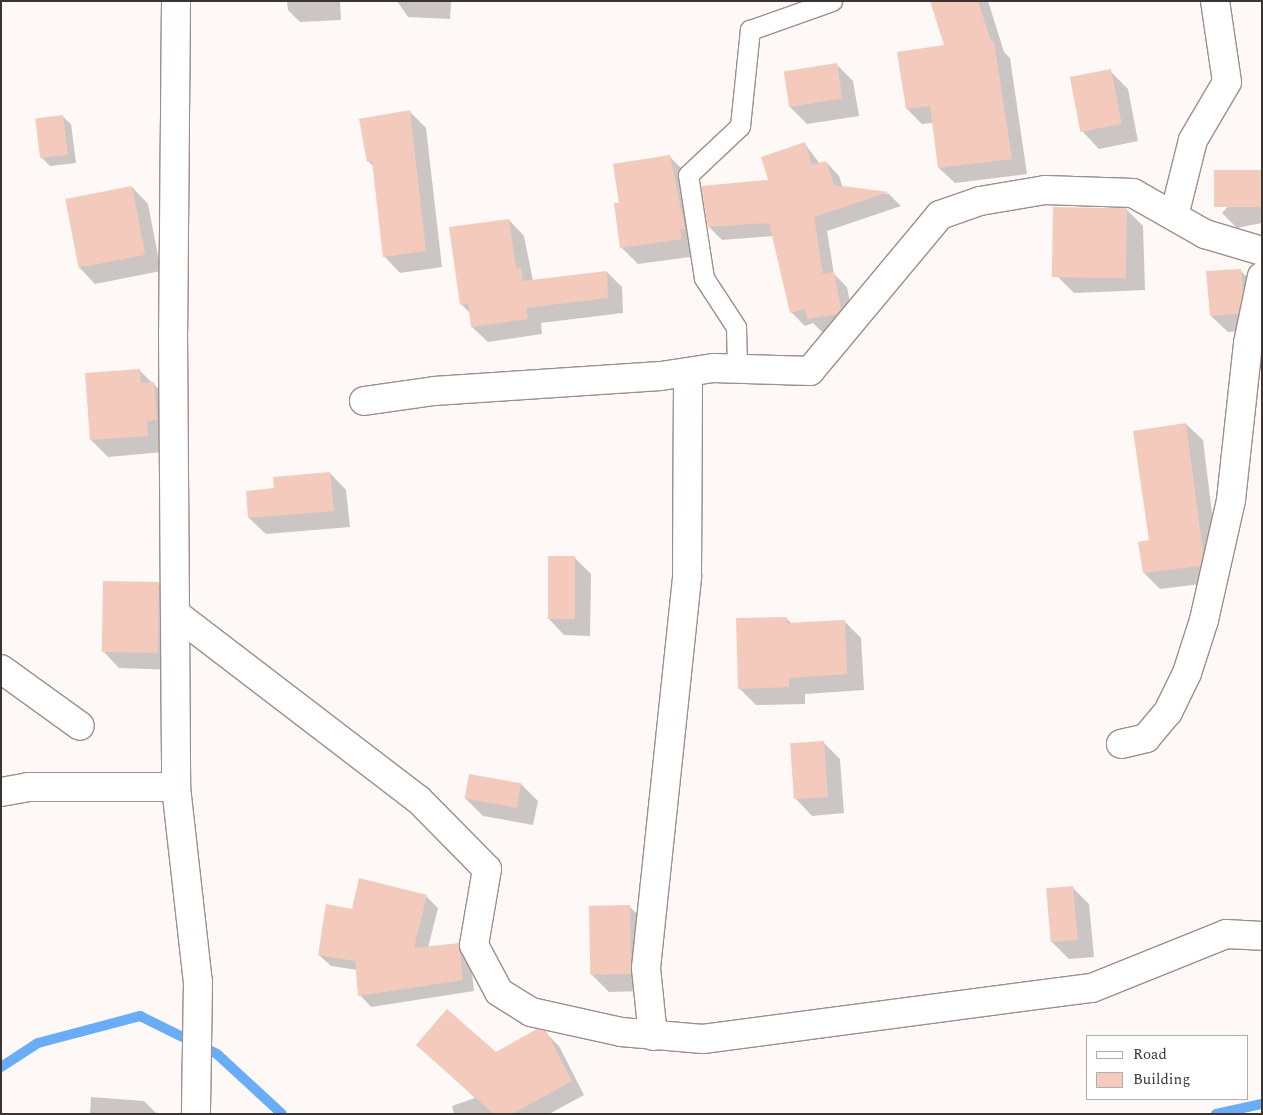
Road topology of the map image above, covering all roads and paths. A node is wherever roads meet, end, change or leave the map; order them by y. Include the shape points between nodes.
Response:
1 (176, 1) edge
2 (832, 1) edge
3 (1215, 1) edge
4 (1174, 216) junction
5 (1262, 251) edge
6 (1262, 276) edge
7 (737, 368) junction
8 (688, 372) junction
9 (364, 401) dead end
10 (177, 614) junction
11 (1, 669) edge
12 (80, 726) dead end
13 (1121, 744) dead end
14 (176, 787) junction
15 (1, 792) edge
16 (1262, 936) edge
17 (653, 1036) junction
18 (196, 1114) edge

1 - 10 street via 173,332
2 - 7 lane via 750,30 740,126 688,175 704,278 736,327
3 - 4 street via 1227,82 1193,140
4 - 5 street via 1205,234
4 - 7 street via 1133,193 1045,190 972,204 940,215 810,372
6 - 13 street via 1248,343 1231,500 1204,620 1187,673 1168,712 1146,738
7 - 8 street
8 - 9 street via 434,391
8 - 17 street via 687,575 646,968
10 - 14 street
10 - 17 street via 418,799 487,869 474,945 498,992 531,1012
11 - 12 street
14 - 15 street via 28,787
14 - 18 street via 198,982
16 - 17 street via 1226,934 1092,988 703,1040

